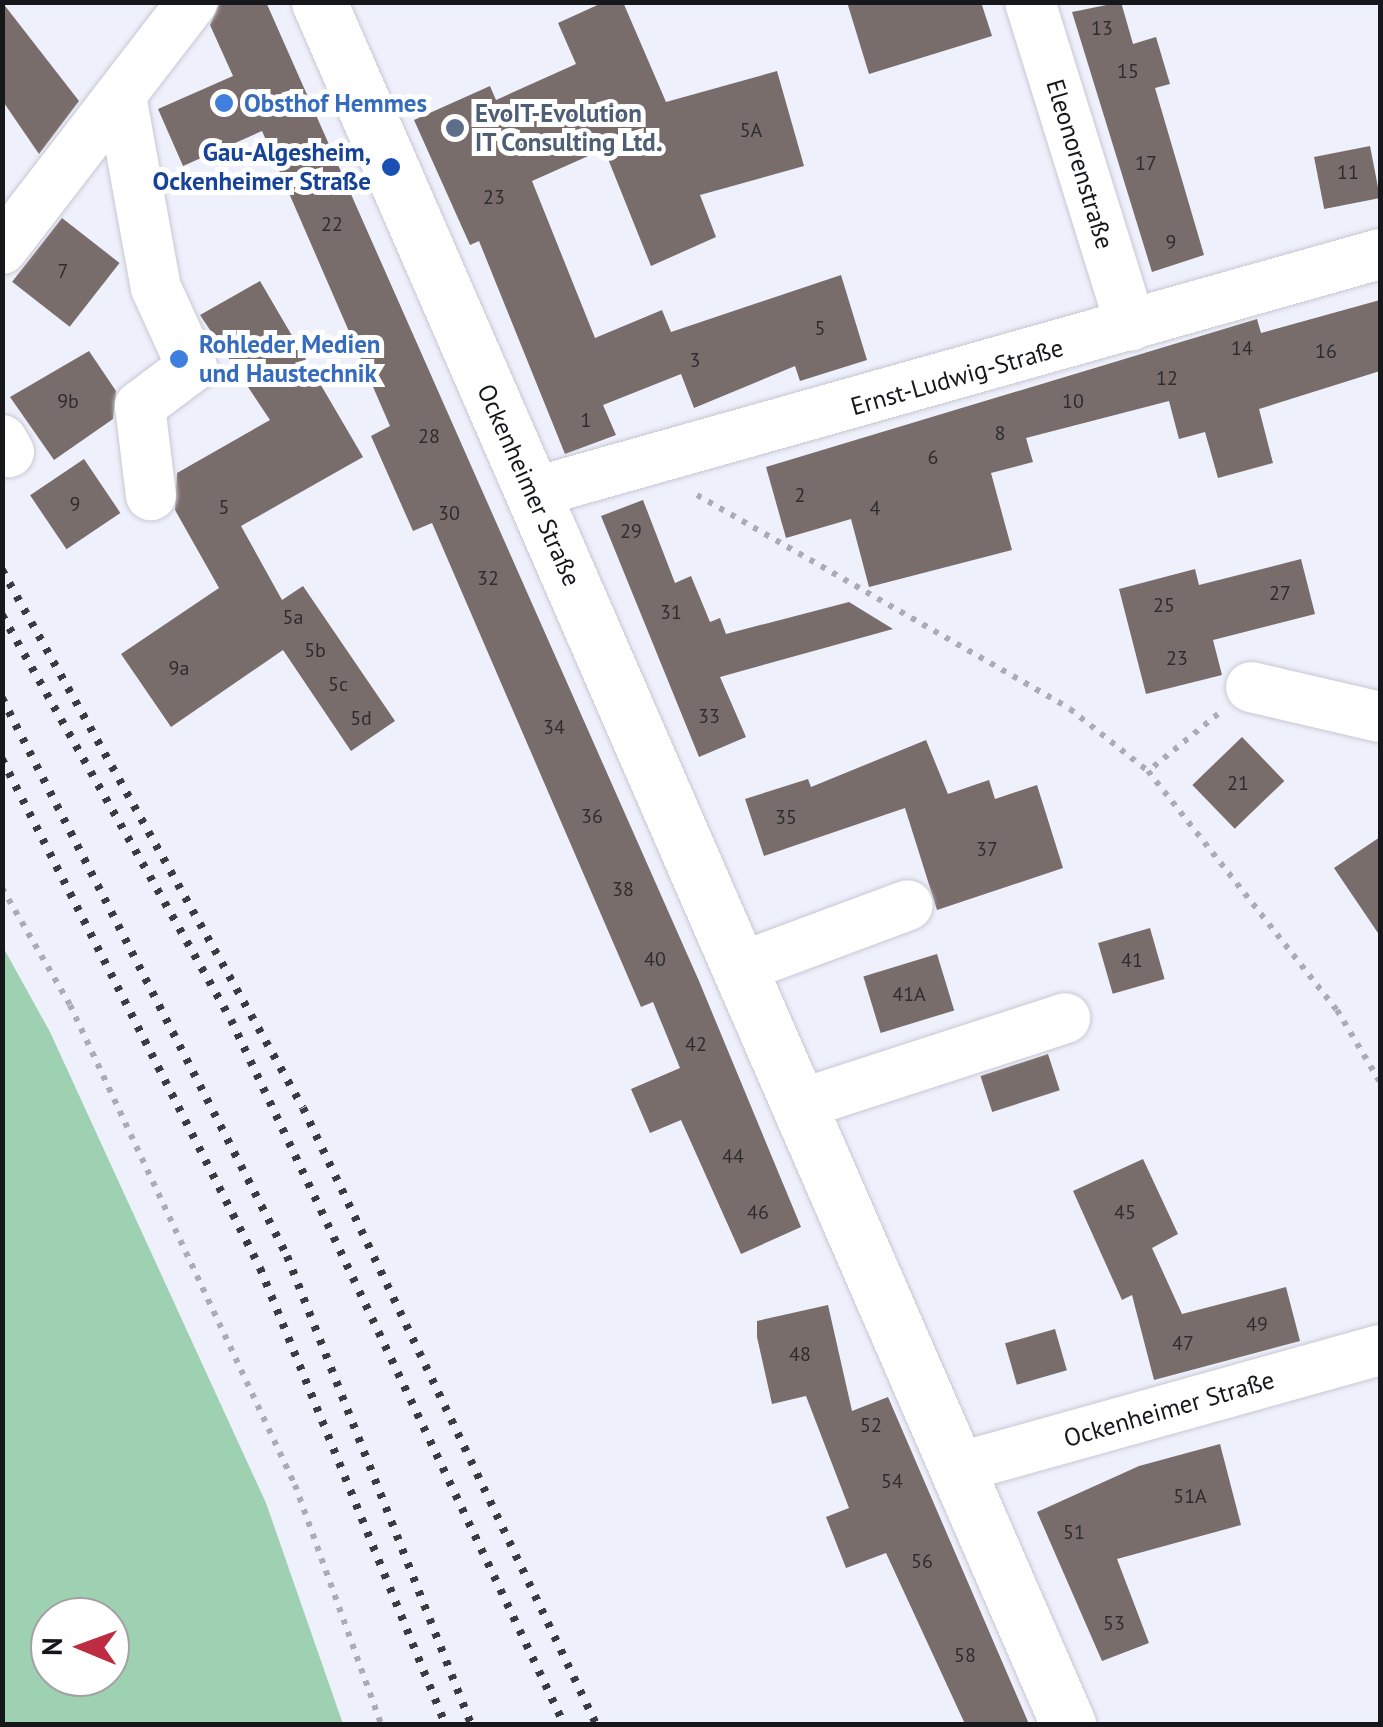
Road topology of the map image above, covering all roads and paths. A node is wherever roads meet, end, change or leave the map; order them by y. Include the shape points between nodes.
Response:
1 (192, 2) edge
2 (320, 2) edge
3 (1030, 2) edge
4 (121, 96) junction
5 (10, 240) edge
6 (1380, 254) edge
7 (1131, 326) junction
8 (648, 467) junction
9 (532, 493) junction
10 (151, 495) dead end
11 (1251, 687) joint
12 (1380, 717) edge
13 (1148, 772) junction
14 (2, 888) edge
15 (908, 905) dead end
16 (739, 968) junction
17 (1065, 1018) dead end
18 (1380, 1082) edge
19 (798, 1105) junction
20 (1380, 1350) edge
21 (957, 1468) junction
22 (381, 1724) edge
23 (1068, 1724) edge

1 - 4 street
2 - 9 main road, Ockenheimer Straße
3 - 7 street, Eleonorenstraße
4 - 5 street
4 - 10 street via 156,288 192,367 140,406
6 - 7 street, Ernst-Ludwig-Straße
7 - 8 street, Ernst-Ludwig-Straße
8 - 9 street, Ernst-Ludwig-Straße
8 - 13 path via 1070,709
9 - 16 main road, Ockenheimer Straße
11 - 12 street
11 - 13 path
13 - 18 path via 1337,1010
14 - 22 path via 70,1005 295,1485
15 - 16 street
16 - 19 main road, Ockenheimer Straße
17 - 19 street
19 - 21 main road, Ockenheimer Straße
20 - 21 street, Ockenheimer Straße
21 - 23 main road, Ockenheimer Straße

